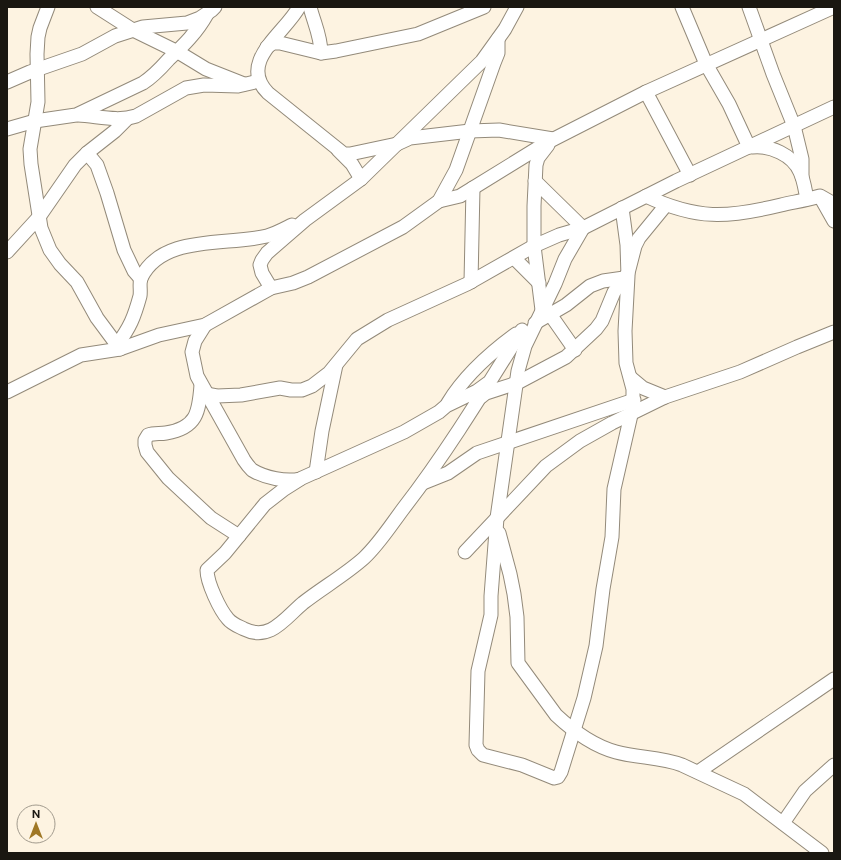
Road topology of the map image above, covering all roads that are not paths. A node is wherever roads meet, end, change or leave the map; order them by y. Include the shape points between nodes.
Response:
1 (48, 7) edge
2 (97, 7) edge
3 (299, 7) edge
4 (310, 7) edge
5 (484, 7) edge
6 (517, 7) edge
7 (682, 7) edge
8 (750, 7) edge
9 (834, 7) edge
10 (211, 10) edge
11 (133, 30) junction
12 (498, 39) junction
13 (761, 39) junction
14 (267, 47) junction
15 (178, 52) junction
16 (321, 53) junction
17 (706, 64) junction
18 (37, 69) junction
19 (259, 81) junction
20 (7, 82) edge
21 (244, 85) junction
22 (646, 92) junction
23 (834, 107) edge
24 (76, 116) junction
25 (127, 119) junction
26 (35, 120) junction
27 (794, 126) junction
28 (7, 129) edge
29 (470, 131) junction
30 (553, 139) junction
31 (397, 144) junction
32 (749, 147) junction
33 (338, 150) junction
34 (87, 153) junction
35 (690, 175) junction
36 (802, 177) junction
37 (361, 179) junction
38 (535, 181) junction
39 (473, 188) junction
40 (646, 196) junction
41 (814, 198) junction
42 (439, 201) junction
43 (834, 204) edge
44 (666, 205) junction
45 (622, 208) junction
46 (39, 216) junction
47 (304, 220) junction
48 (834, 221) edge
49 (583, 228) junction
50 (534, 246) junction
51 (7, 252) edge
52 (514, 258) junction
53 (626, 275) junction
54 (141, 279) junction
55 (471, 282) junction
56 (537, 282) junction
57 (271, 288) junction
58 (550, 293) junction
59 (545, 310) junction
60 (536, 322) junction
61 (205, 325) junction
62 (522, 330) junction
63 (834, 332) edge
64 (119, 347) junction
65 (574, 350) junction
66 (336, 363) junction
67 (631, 378) junction
68 (488, 383) junction
69 (516, 384) junction
70 (204, 390) junction
71 (7, 392) edge
72 (665, 397) junction
73 (478, 399) junction
74 (634, 400) junction
75 (446, 406) junction
76 (632, 414) junction
77 (508, 443) junction
78 (447, 449) junction
79 (316, 472) junction
80 (444, 474) junction
81 (302, 478) junction
82 (423, 483) junction
83 (497, 522) junction
84 (239, 536) junction
85 (465, 552) dead end
86 (834, 679) edge
87 (574, 729) junction
88 (834, 765) edge
89 (698, 772) junction
90 (784, 823) junction
91 (822, 853) edge

1 - 18 street via 40,28
2 - 11 street
3 - 14 street
4 - 16 street via 321,43
5 - 16 street via 418,34
6 - 12 street
7 - 17 street
8 - 13 street
9 - 13 street
10 - 11 street via 187,23
10 - 15 street
11 - 15 street
11 - 18 street via 115,36 82,54
12 - 29 street via 498,53
12 - 31 street via 482,61
13 - 17 street
13 - 27 street via 772,74
14 - 16 street via 273,43 280,43
14 - 19 street via 260,59
15 - 21 street via 206,69
15 - 24 street via 149,79
17 - 22 street
17 - 32 street via 729,104
18 - 20 street
18 - 26 street via 38,102
19 - 21 street
19 - 33 street via 268,93
21 - 25 street via 204,85 186,88
22 - 30 street
22 - 35 street
23 - 27 street
24 - 25 street
24 - 26 street
25 - 34 street
26 - 28 street
26 - 46 street via 30,149
27 - 32 street
27 - 36 street via 802,158
29 - 30 street via 499,130
29 - 31 street via 410,138
29 - 42 street via 456,170
30 - 38 street via 538,158
30 - 39 street
31 - 33 street via 350,154
31 - 37 street
32 - 35 street
32 - 36 street via 772,148 791,159
33 - 37 street via 352,164
34 - 46 street via 70,171
34 - 54 street via 97,165 124,250
35 - 40 street
36 - 41 street
37 - 47 street
38 - 49 street
38 - 50 street
39 - 42 street via 460,196
39 - 55 street
40 - 44 street
40 - 45 street
41 - 43 street
41 - 44 street via 744,213 722,215 702,214
41 - 48 street
42 - 57 street via 403,227 331,266 293,283
44 - 53 street via 639,238
45 - 49 street
45 - 53 street via 627,245
46 - 51 street
46 - 64 street via 43,236 50,250 76,282 97,318
47 - 54 street via 267,236 196,245 167,252 151,265
47 - 57 street via 262,260 262,272
49 - 50 street
49 - 58 street via 565,259
50 - 52 street
50 - 56 street
52 - 55 street
52 - 56 street
53 - 59 street via 590,286 572,301
53 - 65 street via 614,292 600,324
53 - 67 street via 626,363
54 - 64 street via 134,317
55 - 66 street via 388,320 358,339
56 - 58 street
56 - 59 street
57 - 61 street
58 - 59 street
59 - 60 street
59 - 65 street
60 - 62 street
60 - 69 street via 521,357
61 - 64 street
61 - 70 street via 195,341 192,352 197,376
62 - 68 street
62 - 75 street via 478,365
63 - 72 street via 740,372
64 - 71 street via 81,355
65 - 69 street
66 - 70 street via 329,373 302,390 280,388 241,395 217,396
66 - 79 street
67 - 72 street via 643,388
67 - 74 street
68 - 73 street
68 - 75 street
69 - 73 street via 486,393
69 - 77 street
70 - 81 street via 244,460 252,469 275,478
70 - 84 street via 197,415 189,424 177,431 148,435 145,445 147,452 168,478 211,518
72 - 76 street
73 - 78 street
74 - 76 street
74 - 77 street
75 - 79 street via 404,432
76 - 83 street via 580,441 546,466
76 - 87 street via 614,489 612,537 596,646
77 - 80 street via 477,453
77 - 83 street
78 - 80 street
78 - 82 street
79 - 81 street
80 - 82 street
81 - 84 street via 265,504
82 - 84 street via 363,559 302,604 286,620 266,632 247,630 231,622 219,605 207,575 207,570
83 - 85 street
83 - 87 street via 514,594 518,663 556,715
83 - 87 street via 491,615 478,671 476,745 483,755 554,778 561,772
86 - 89 street
87 - 89 street via 615,752 672,761
88 - 90 street via 805,791
89 - 90 street via 744,794
90 - 91 street

